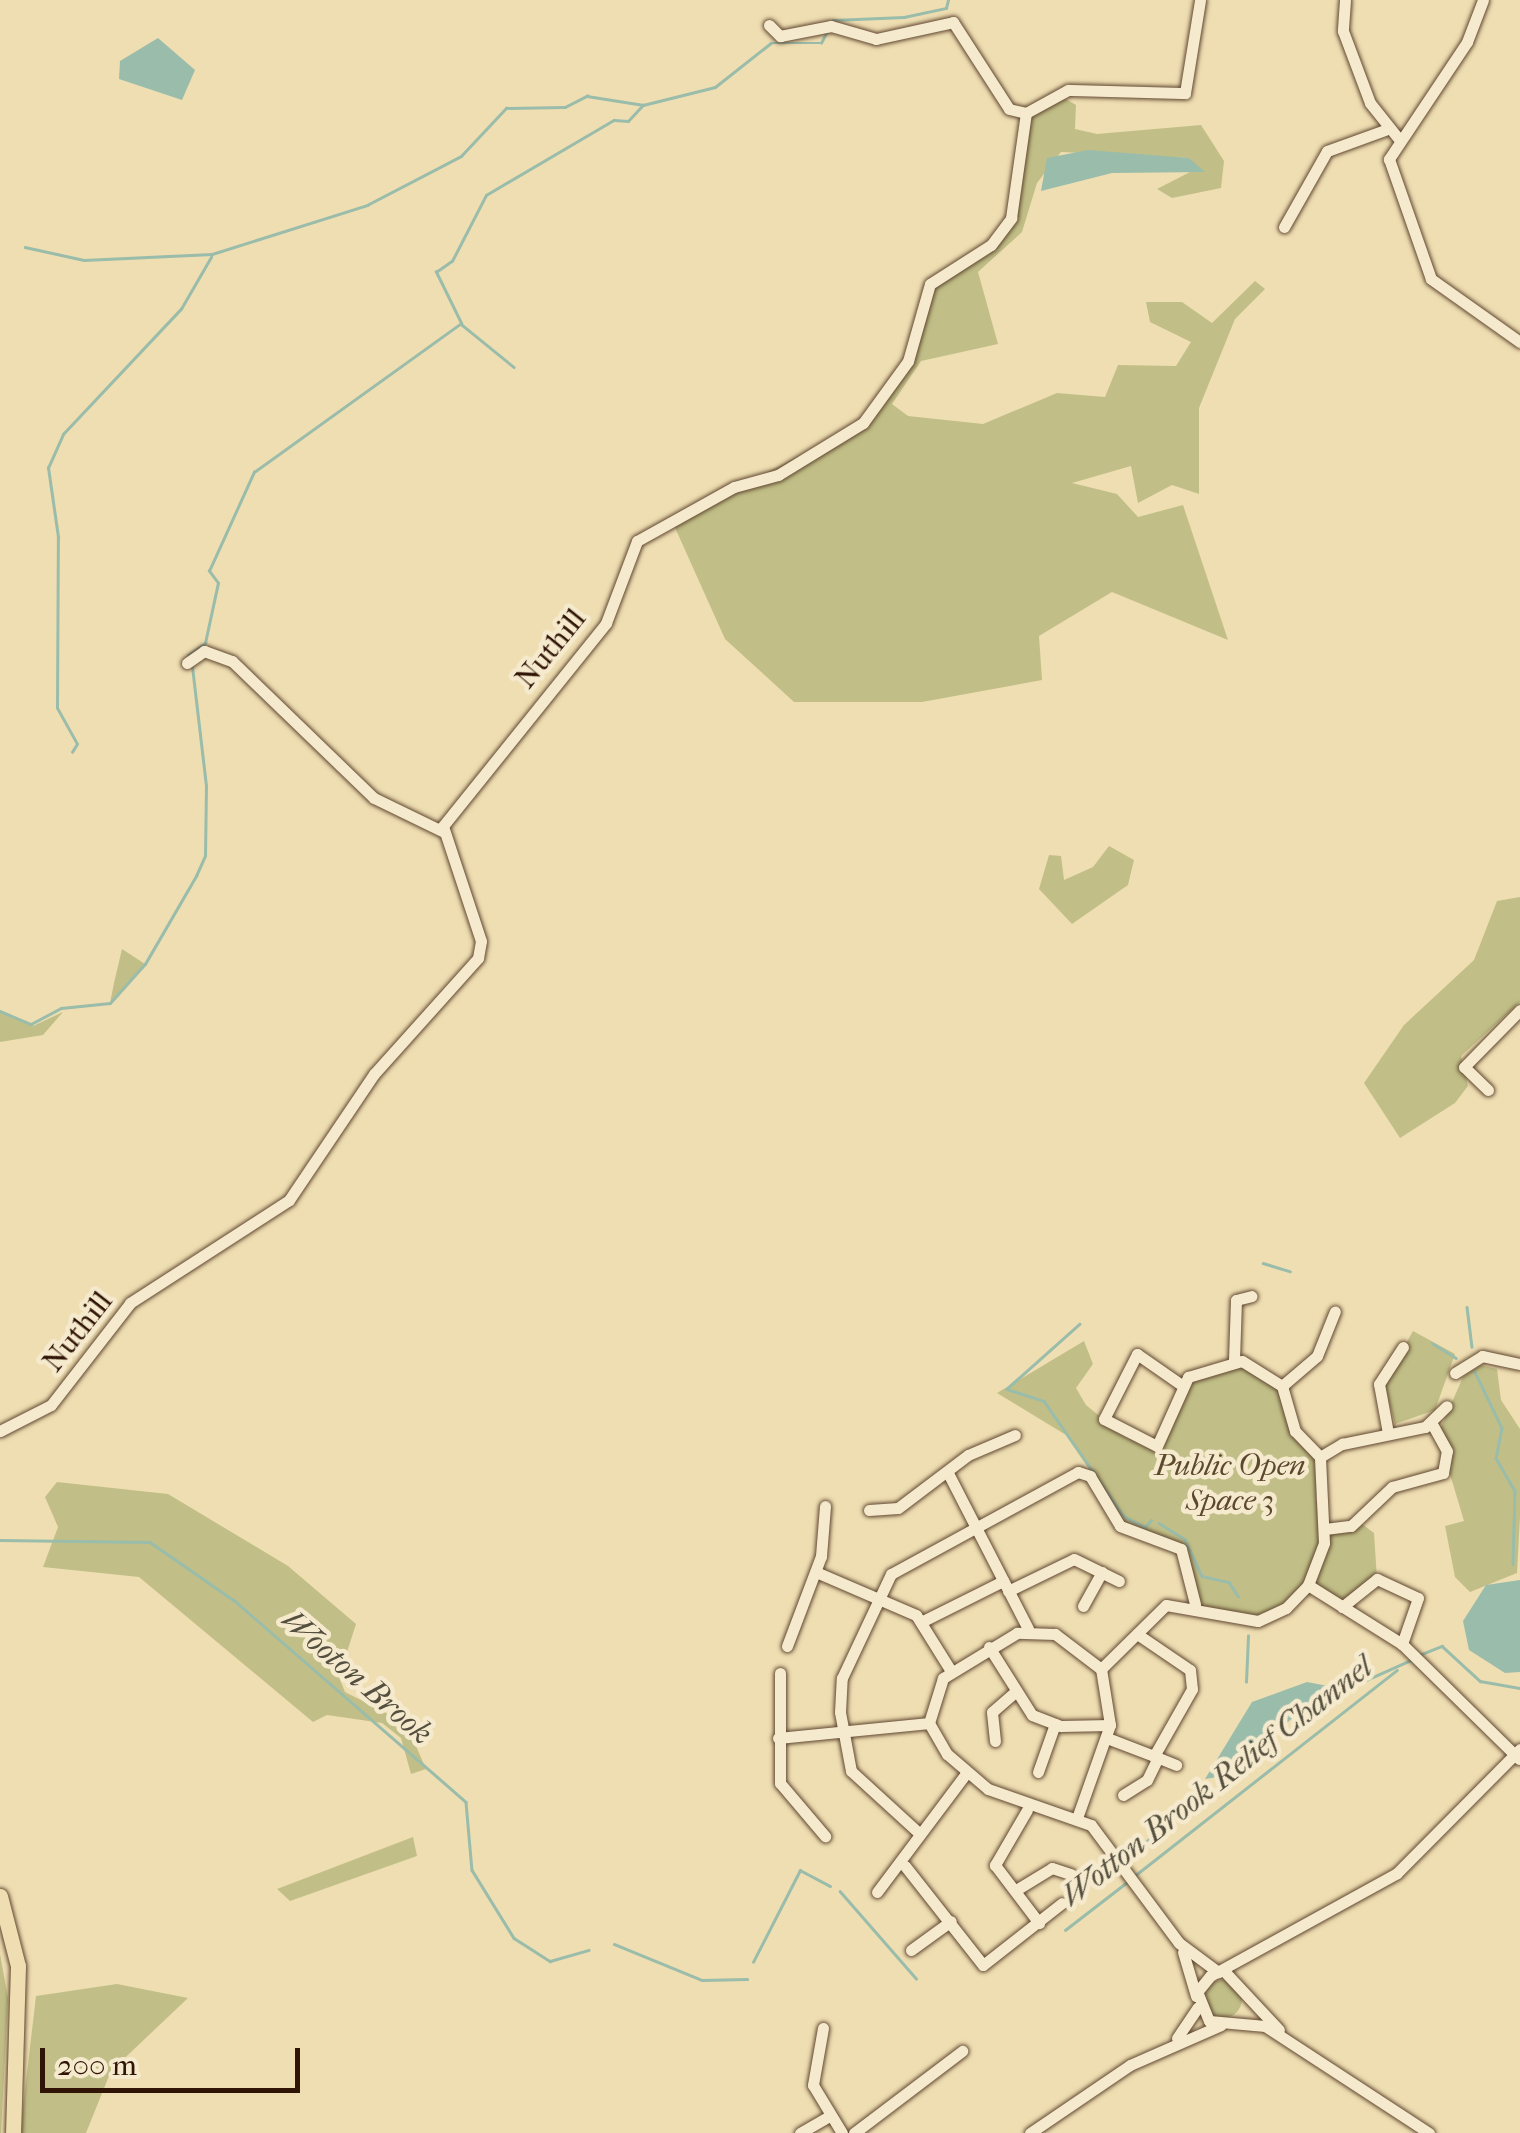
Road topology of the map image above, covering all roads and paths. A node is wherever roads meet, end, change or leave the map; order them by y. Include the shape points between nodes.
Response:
1 (1200, 0) edge
2 (1345, 0) edge
3 (1483, 0) edge
4 (769, 25) dead end
5 (1026, 113) junction
6 (1385, 130) junction
7 (1398, 138) junction
8 (1284, 227) dead end
9 (1520, 342) edge
10 (187, 663) dead end
11 (442, 831) junction
12 (1520, 1010) edge
13 (1488, 1090) dead end
14 (1252, 1296) dead end
15 (1344, 1325) dead end
16 (1404, 1347) dead end
17 (1234, 1360) junction
18 (1520, 1364) edge
19 (1455, 1373) dead end
20 (1183, 1386) junction
21 (1282, 1386) junction
22 (1447, 1406) dead end
23 (1432, 1424) junction
24 (0, 1432) edge
25 (1015, 1434) dead end
26 (1388, 1434) junction
27 (1320, 1458) junction
28 (948, 1475) junction
29 (825, 1506) dead end
30 (869, 1510) dead end
31 (1325, 1529) junction
32 (979, 1531) junction
33 (816, 1572) junction
34 (1102, 1572) junction
35 (1119, 1581) dead end
36 (1308, 1585) junction
37 (1006, 1586) junction
38 (878, 1596) junction
39 (1195, 1604) junction
40 (1083, 1606) dead end
41 (1342, 1607) junction
42 (921, 1622) junction
43 (1028, 1630) junction
44 (1137, 1634) junction
45 (786, 1646) dead end
46 (1405, 1646) junction
47 (989, 1648) junction
48 (1101, 1669) junction
49 (951, 1671) junction
50 (780, 1673) dead end
51 (1014, 1693) junction
52 (929, 1723) junction
53 (1054, 1724) junction
54 (843, 1731) junction
55 (1108, 1732) junction
56 (778, 1738) junction
57 (995, 1741) dead end
58 (1518, 1755) edge
59 (1156, 1756) junction
60 (1176, 1765) dead end
61 (967, 1772) junction
62 (1038, 1772) dead end
63 (1123, 1795) dead end
64 (1027, 1810) junction
65 (1077, 1818) junction
66 (920, 1834) junction
67 (824, 1836) dead end
68 (905, 1866) junction
69 (1070, 1874) dead end
70 (1016, 1890) junction
71 (877, 1892) dead end
72 (0, 1896) edge
73 (1062, 1903) dead end
74 (951, 1922) junction
75 (1039, 1923) junction
76 (1179, 1943) junction
77 (911, 1950) dead end
78 (1260, 1954) junction
79 (1221, 1972) junction
80 (1248, 1989) junction
81 (1197, 2003) junction
82 (1235, 2022) junction
83 (1221, 2025) junction
84 (822, 2028) dead end
85 (1290, 2040) junction
86 (1174, 2041) junction
87 (962, 2051) dead end
88 (829, 2116) junction
89 (1033, 2132) edge
90 (12, 2133) edge
91 (800, 2133) edge
92 (842, 2133) edge
93 (854, 2133) edge
94 (1429, 2133) edge

1 - 5 street via 1189,86 1178,97 1068,90
2 - 6 street via 1342,31
3 - 7 street via 1454,65
4 - 5 street via 780,36 831,26 876,40 953,22 1009,109
5 - 11 street, Nuthill via 1011,218 990,245 930,284 908,361 884,398 863,423 778,475 645,532 606,622
6 - 7 street
6 - 8 street via 1327,151
7 - 9 street via 1389,152 1393,187 1426,272
10 - 11 street via 204,652 232,661 374,798
11 - 24 street, Nuthill via 476,923 478,958 374,1074 280,1209 130,1303 51,1405
12 - 13 street via 1464,1067
14 - 17 street via 1236,1300
15 - 21 street via 1333,1315 1317,1356
16 - 26 street via 1379,1384
17 - 20 street
17 - 21 street
18 - 19 street via 1482,1356
20 - 20 street via 1157,1446 1104,1419 1137,1354
21 - 27 street via 1295,1431
22 - 23 street
23 - 26 street
23 - 31 street via 1448,1451 1443,1473 1392,1487 1351,1526
25 - 28 street
26 - 27 street
27 - 31 street via 1316,1499
28 - 30 street via 898,1508
28 - 32 street
29 - 33 street
31 - 36 street
32 - 37 street
32 - 38 street via 891,1574
32 - 39 street via 1086,1474 1120,1526 1181,1549
33 - 38 street
33 - 45 street
34 - 35 street
34 - 37 street via 1074,1559
34 - 40 street
36 - 39 street via 1258,1622
36 - 41 street
37 - 42 street
37 - 43 street
38 - 42 street
38 - 54 street via 842,1678
39 - 44 street via 1166,1605
41 - 46 street
41 - 46 street via 1377,1579 1418,1598
42 - 49 street
43 - 47 street
43 - 48 street via 1055,1634
44 - 48 street
44 - 59 street via 1190,1670 1192,1690
46 - 58 street
47 - 49 street
47 - 51 street
48 - 55 street
49 - 52 street via 932,1696
50 - 56 street
51 - 53 street
51 - 57 street via 992,1712
52 - 54 street
52 - 61 street
53 - 55 street
53 - 62 street
54 - 56 street
54 - 66 street via 860,1783
55 - 59 street
55 - 65 street
56 - 67 street via 780,1783
58 - 78 street via 1398,1874
59 - 60 street
59 - 63 street via 1146,1780
61 - 64 street
61 - 66 street
64 - 65 street
64 - 70 street via 1014,1845 996,1858
65 - 76 street via 1126,1870
66 - 68 street
68 - 71 street
68 - 74 street
69 - 70 street via 1052,1868
70 - 75 street
72 - 90 main road via 18,1966
73 - 75 street
74 - 75 street via 983,1965
74 - 77 street
76 - 79 street
76 - 81 street
78 - 79 street
78 - 80 street
79 - 80 street
79 - 81 street
80 - 82 street
80 - 85 street
81 - 83 street
81 - 86 street
82 - 83 street
82 - 85 street
83 - 86 street
84 - 88 street via 813,2084
85 - 94 street
86 - 89 street
87 - 93 street
88 - 91 street
88 - 92 street

